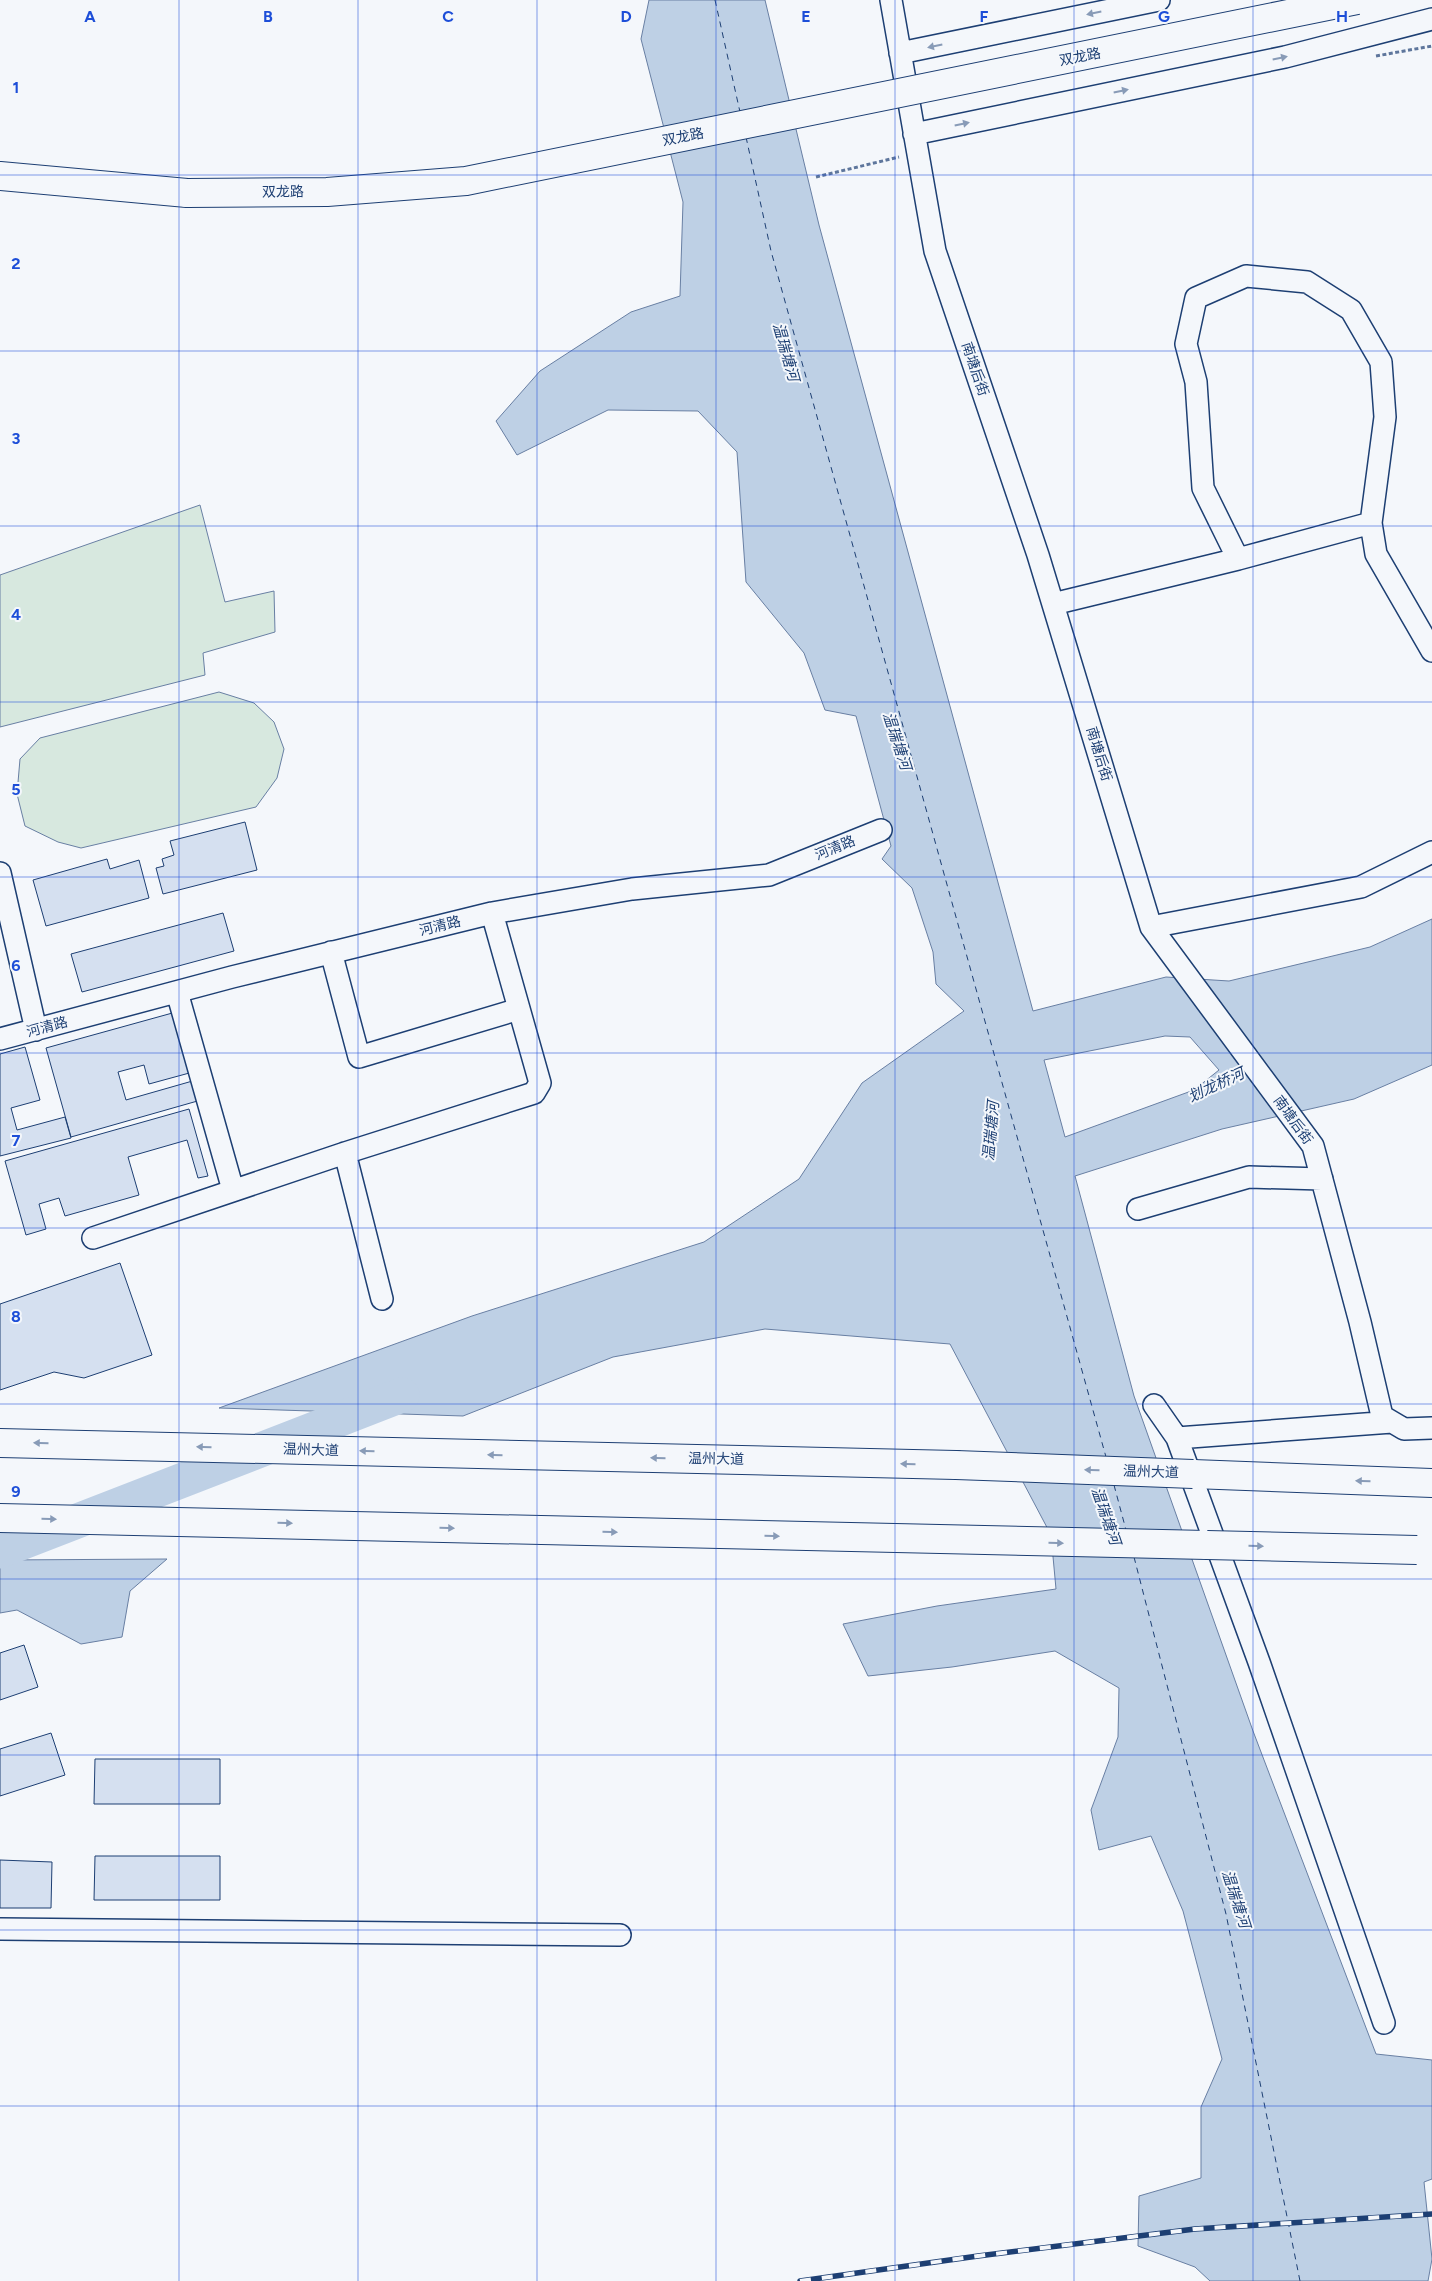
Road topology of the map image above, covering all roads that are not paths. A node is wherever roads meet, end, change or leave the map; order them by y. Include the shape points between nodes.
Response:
1 (891, 0) edge
2 (1159, 0) edge
3 (1357, 0) edge
4 (1432, 19) edge
5 (900, 53) junction
6 (914, 134) junction
7 (0, 176) edge
8 (1371, 523) junction
9 (1238, 559) junction
10 (1053, 604) junction
11 (1432, 651) edge
12 (881, 830) dead end
13 (1432, 852) edge
14 (0, 873) edge
15 (492, 913) junction
16 (1151, 927) junction
17 (331, 952) junction
18 (177, 992) junction
19 (519, 1009) junction
20 (36, 1030) junction
21 (0, 1039) edge
22 (345, 1153) junction
23 (1322, 1179) junction
24 (233, 1190) junction
25 (1138, 1208) dead end
26 (93, 1238) dead end
27 (382, 1299) dead end
28 (1154, 1405) dead end
29 (1392, 1422) junction
30 (1432, 1428) edge
31 (1177, 1438) junction
32 (0, 1443) edge
33 (1422, 1483) edge
34 (0, 1518) edge
35 (1425, 1550) edge
36 (0, 1929) edge
37 (620, 1935) dead end
38 (1384, 2023) dead end

1 - 5 street, 南塘后街
2 -> 5 street
3 - 7 main road, 双龙路, bridge via 466,181 327,192 188,193
6 -> 4 street via 1285,57
5 - 6 street, 南塘后街
6 - 10 street, 南塘后街 via 935,251
8 - 9 street
8 - 9 street via 1385,417 1381,362 1351,310 1307,282 1246,276 1196,298 1186,344 1196,382 1203,488
8 - 11 street via 1376,554
9 - 10 street
10 - 16 street, 南塘后街
12 - 15 street, 河清路 via 770,875 632,889
13 - 16 street via 1361,887
14 - 20 street
15 - 17 street, 河清路
15 - 19 street
16 - 23 street, 南塘后街 via 1313,1146
17 - 18 street, 河清路
17 - 19 street via 359,1057
18 - 20 street, 河清路
18 - 24 street
19 - 22 street via 540,1083 534,1093
20 - 21 street, 河清路
22 - 24 street
22 - 27 street
23 - 25 street via 1249,1177
23 - 29 street, 南塘后街 via 1382,1416
24 - 26 street
28 - 31 street
29 - 30 street via 1404,1428
29 - 31 street
31 - 38 street via 1259,1662
33 -> 32 main road, 温州大道, bridge via 956,1465
34 -> 35 main road, bridge
36 - 37 street

